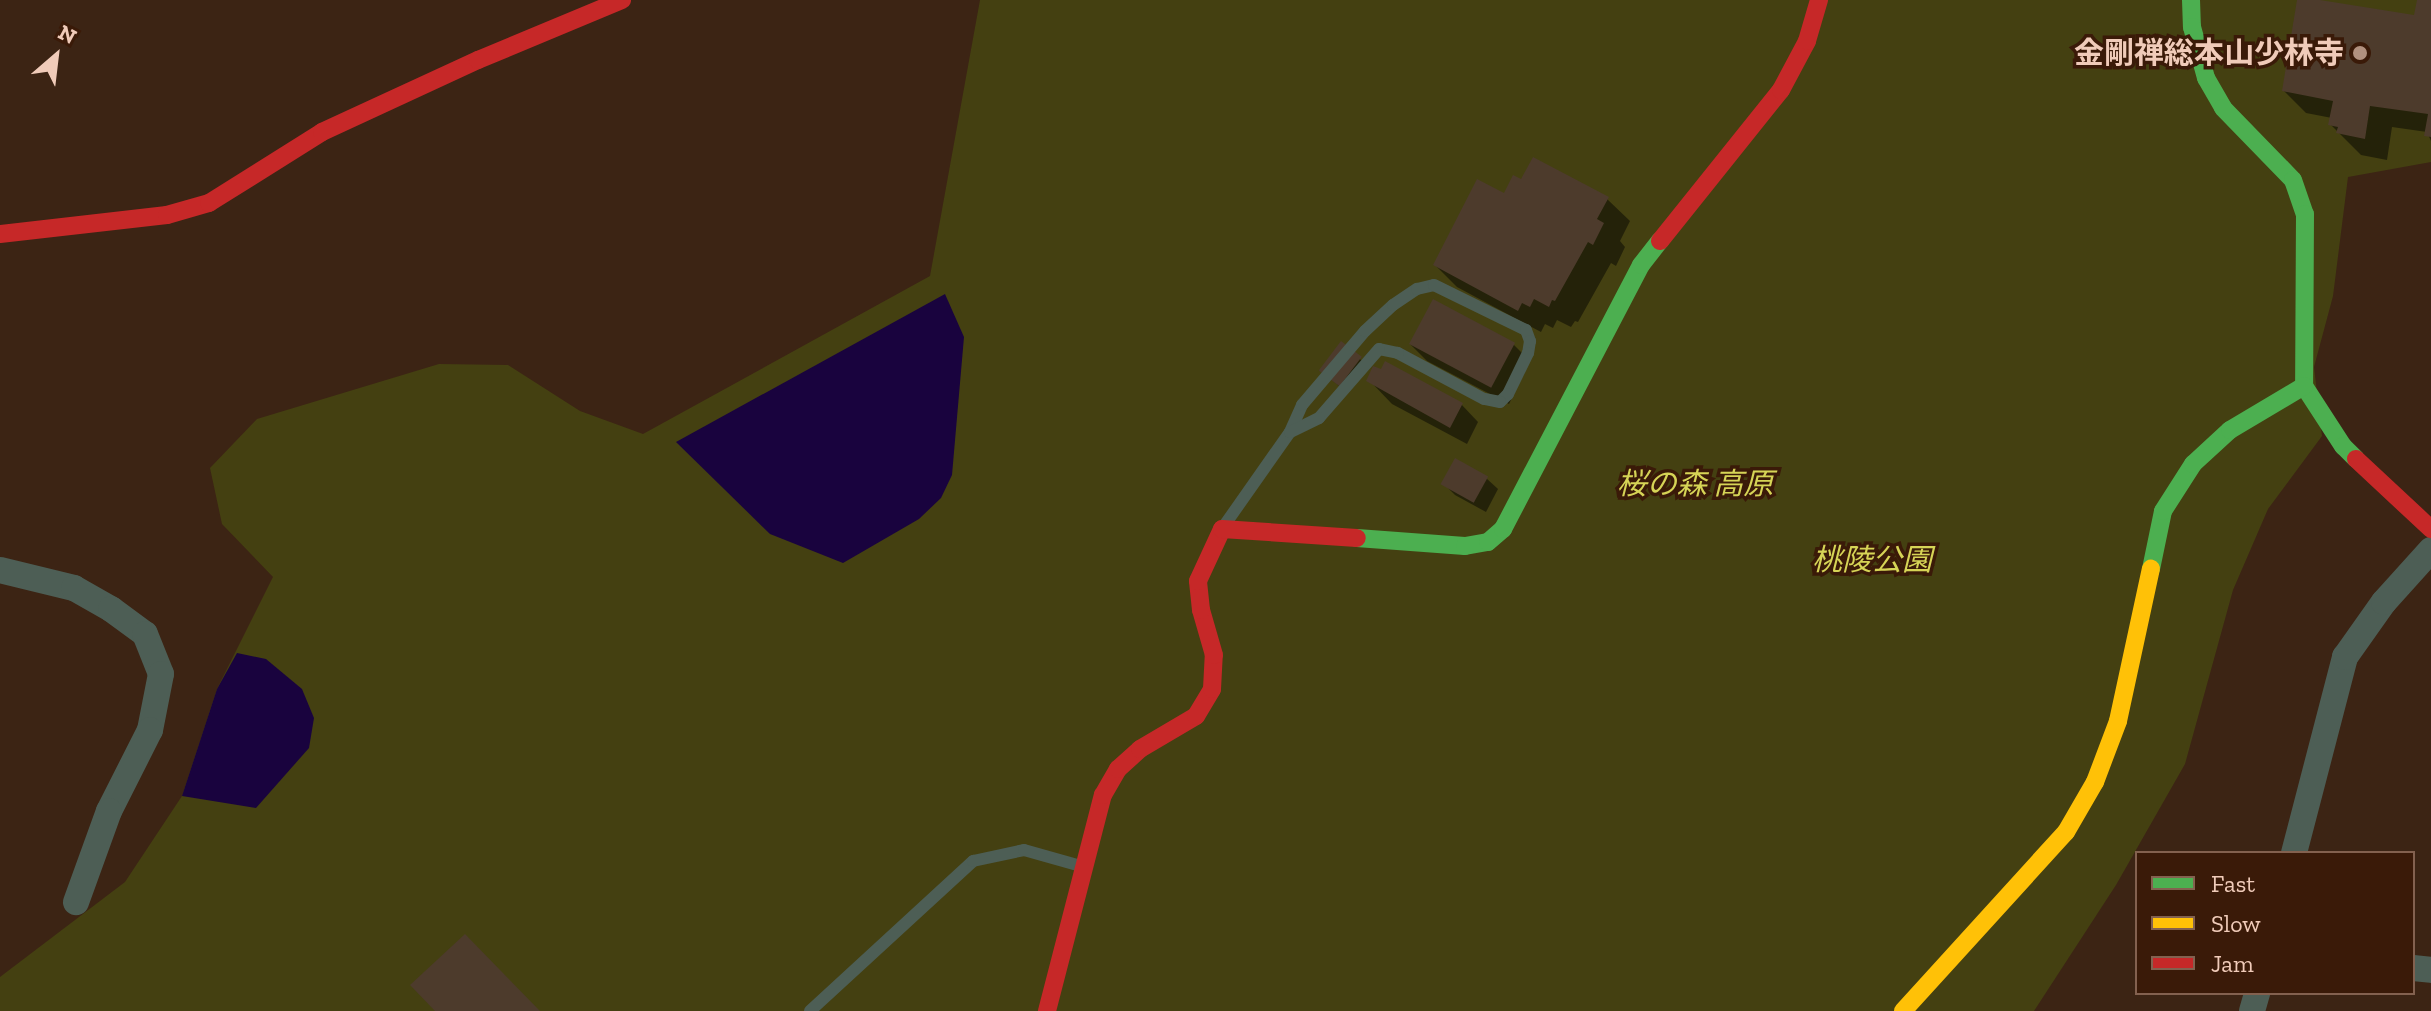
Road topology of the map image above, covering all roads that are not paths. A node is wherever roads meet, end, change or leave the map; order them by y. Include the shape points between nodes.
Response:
1 (622, 0) edge
2 (1819, 0) edge
3 (2191, 0) edge
4 (0, 234) edge
5 (2304, 386) junction
6 (1290, 432) junction
7 (1222, 529) junction
8 (2431, 529) edge
9 (2431, 550) edge
10 (0, 570) edge
11 (2295, 851) edge
12 (1084, 867) junction
13 (76, 902) dead end
14 (810, 1011) edge
15 (1047, 1011) edge
16 (1903, 1011) edge

1 - 4 street via 322,132 209,203 167,215
2 - 7 street via 1807,41 1781,90 1641,265 1503,529 1488,542 1465,546
3 - 5 street via 2192,27 2211,88 2223,108 2293,180 2305,214
5 - 8 street via 2343,446
5 - 16 street via 2230,430 2193,464 2163,511 2118,721 2095,782 2066,832
6 - 6 lane via 1302,405 1365,331 1417,289 1434,285 1526,330 1528,353 1500,402 1379,349 1319,418
6 - 7 lane
7 - 12 street via 1198,581 1214,655 1212,689 1196,716 1140,749 1118,769 1103,795
9 - 11 street via 2384,602 2345,657
10 - 13 street via 74,588 111,609 145,634 161,674 150,730 109,811
12 - 14 lane via 1024,850 973,861
12 - 15 street

